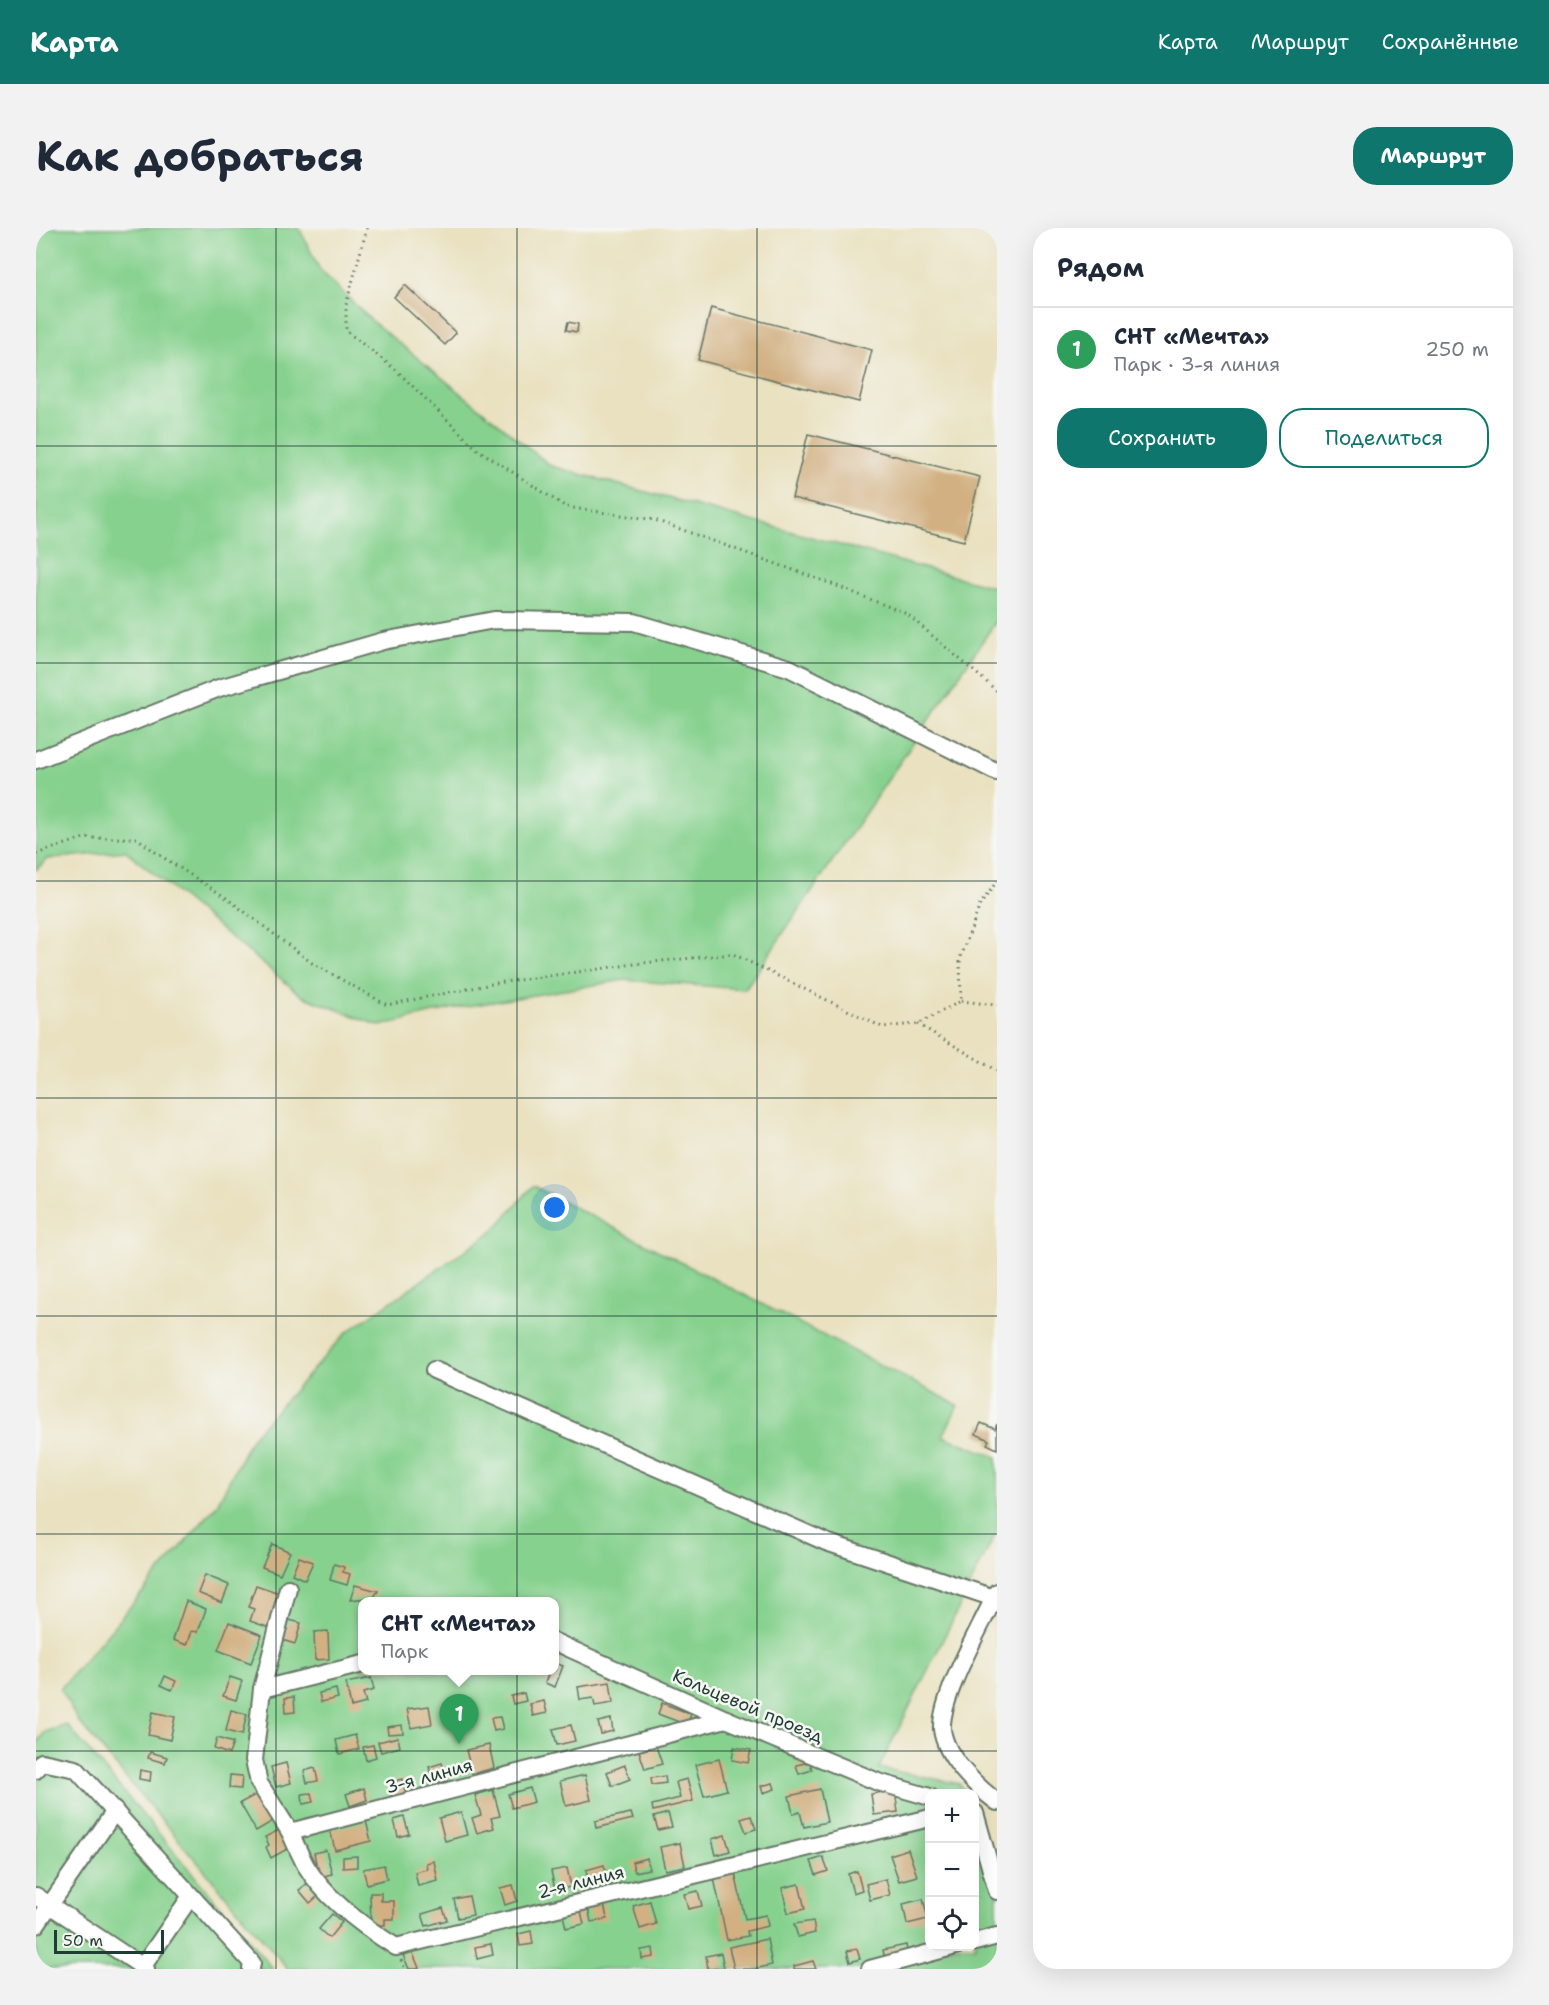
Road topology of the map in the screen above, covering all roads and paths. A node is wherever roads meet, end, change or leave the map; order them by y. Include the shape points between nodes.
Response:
1 (367, 228) edge
2 (997, 690) edge
3 (36, 760) edge
4 (997, 772) edge
5 (36, 854) edge
6 (997, 881) edge
7 (961, 1000) junction
8 (997, 1005) edge
9 (918, 1024) junction
10 (997, 1071) edge
11 (434, 1370) dead end
12 (288, 1588) dead end
13 (995, 1595) edge
14 (559, 1644) edge
15 (358, 1665) edge
16 (262, 1689) junction
17 (726, 1719) junction
18 (36, 1770) edge
19 (925, 1796) edge
20 (997, 1802) edge
21 (114, 1811) junction
22 (925, 1819) edge
23 (979, 1828) edge
24 (290, 1832) junction
25 (997, 1891) edge
26 (191, 1896) junction
27 (43, 1900) edge
28 (36, 1926) edge
29 (997, 1936) edge
30 (979, 1941) edge
31 (940, 1951) edge
32 (143, 1968) edge
33 (250, 1969) edge
34 (870, 1969) edge

1 - 2 path via 346,305 346,331 396,370 477,449 566,507 655,520 907,614
3 - 4 street via 219,688 383,640 494,620 634,622 789,668
5 - 9 path via 84,838 137,838 225,897 312,963 387,1005 497,983 733,954 882,1027
6 - 7 path via 980,905 960,959
7 - 8 path
7 - 9 path
9 - 10 path
11 - 13 street via 826,1542
12 - 16 street
13 - 20 street via 947,1697 942,1730 952,1757
14 - 17 street, Кольцевой проезд
15 - 16 street
16 - 24 street via 254,1760 259,1783
17 - 19 street, Кольцевой проезд via 878,1782
17 - 24 street, 3-я линия
18 - 21 street via 42,1762 76,1769
21 - 26 street
21 - 27 street
22 - 24 street, 2-я линия via 396,1947 351,1917 306,1867
23 - 25 street
26 - 32 street
26 - 33 street via 252,1963
27 - 28 street
27 - 32 street
29 - 30 street
31 - 34 street

